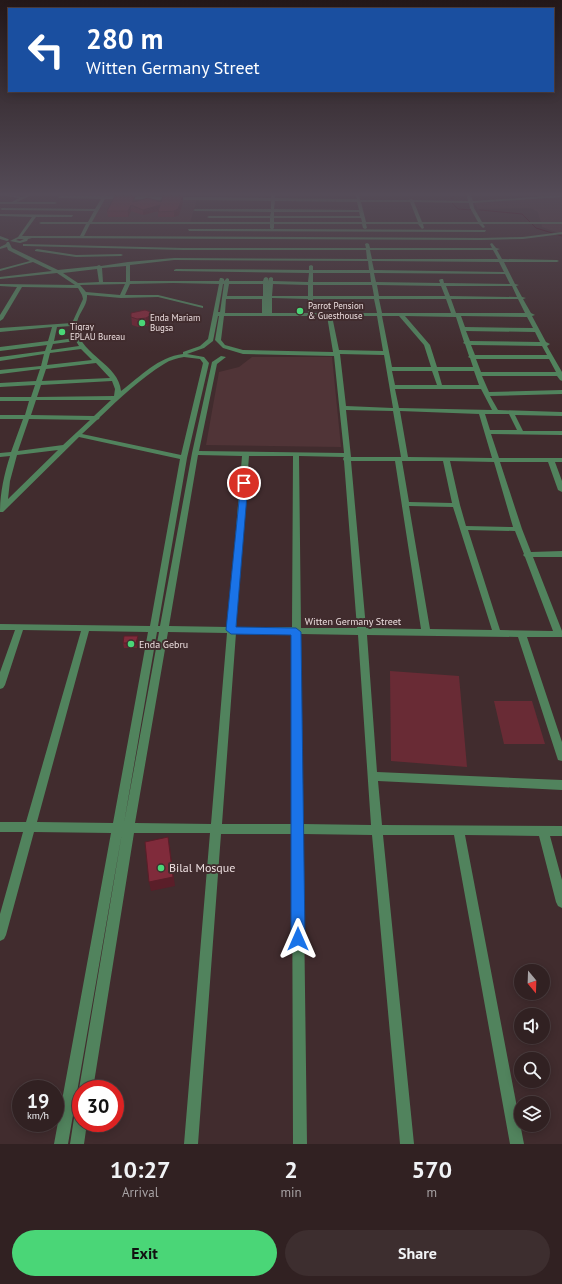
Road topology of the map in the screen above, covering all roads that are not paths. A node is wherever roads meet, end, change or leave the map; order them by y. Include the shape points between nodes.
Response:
1 (11, 246) edge
2 (29, 246) edge
3 (76, 246) edge
4 (83, 247) junction
5 (126, 248) junction
6 (156, 248) junction
7 (427, 248) junction
8 (434, 248) junction
9 (183, 249) junction
10 (230, 249) junction
11 (270, 249) junction
12 (313, 249) junction
13 (368, 249) junction
14 (496, 249) joint
15 (121, 255) junction
16 (76, 256) junction
17 (180, 259) junction
18 (72, 260) dead end
19 (228, 260) junction
20 (269, 260) junction
21 (313, 260) junction
22 (556, 260) dead end
23 (33, 261) junction
24 (151, 261) junction
25 (370, 261) junction
26 (436, 261) junction
27 (503, 262) junction
28 (128, 263) junction
29 (116, 264) junction
30 (68, 265) dead end
31 (99, 266) junction
32 (0, 270) edge
33 (64, 270) junction
34 (176, 270) junction
35 (55, 271) junction
36 (226, 271) junction
37 (269, 271) junction
38 (313, 272) junction
39 (372, 272) junction
40 (441, 272) junction
41 (507, 273) junction
42 (0, 278) edge
43 (101, 283) junction
44 (128, 283) junction
45 (224, 283) junction
46 (268, 283) junction
47 (313, 284) junction
48 (374, 284) junction
49 (0, 285) edge
50 (21, 285) junction
51 (78, 285) junction
52 (172, 285) junction
53 (445, 285) junction
54 (515, 285) junction
55 (85, 293) junction
56 (121, 297) junction
57 (267, 297) junction
58 (313, 297) junction
59 (377, 297) junction
60 (225, 298) junction
61 (450, 298) junction
62 (522, 298) junction
63 (201, 307) dead end
64 (215, 314) junction
65 (222, 314) junction
66 (266, 314) junction
67 (329, 314) junction
68 (380, 314) junction
69 (400, 314) junction
70 (313, 315) junction
71 (457, 315) junction
72 (530, 315) junction
73 (0, 319) edge
74 (74, 324) junction
75 (55, 325) junction
76 (462, 329) junction
77 (0, 330) edge
78 (536, 330) junction
79 (78, 339) junction
80 (51, 342) junction
81 (466, 343) junction
82 (546, 344) junction
83 (83, 347) junction
84 (0, 348) edge
85 (201, 351) junction
86 (224, 352) junction
87 (47, 353) junction
88 (336, 353) junction
89 (387, 353) junction
90 (471, 356) junction
91 (551, 357) junction
92 (0, 359) edge
93 (97, 361) junction
94 (42, 367) junction
95 (389, 369) junction
96 (433, 369) junction
97 (477, 371) junction
98 (0, 372) edge
99 (561, 374) edge
100 (116, 380) junction
101 (138, 380) junction
102 (37, 383) junction
103 (0, 385) edge
104 (392, 387) junction
105 (440, 387) junction
106 (483, 387) junction
107 (562, 392) edge
108 (486, 394) junction
109 (117, 397) junction
110 (0, 399) edge
111 (34, 399) junction
112 (201, 408) junction
113 (343, 408) junction
114 (396, 410) junction
115 (481, 411) junction
116 (495, 411) junction
117 (511, 412) junction
118 (562, 414) edge
119 (0, 417) edge
120 (27, 417) junction
121 (96, 418) junction
122 (520, 431) junction
123 (488, 432) junction
124 (562, 433) edge
125 (78, 435) junction
126 (66, 447) junction
127 (14, 453) junction
128 (195, 453) junction
129 (246, 453) junction
130 (296, 454) junction
131 (0, 455) edge
132 (346, 457) junction
133 (184, 458) junction
134 (402, 460) junction
135 (446, 460) junction
136 (496, 460) junction
137 (551, 460) junction
138 (562, 460) edge
139 (562, 490) edge
140 (405, 504) junction
141 (456, 505) junction
142 (2, 508) edge
143 (177, 526) junction
144 (464, 528) junction
145 (518, 529) junction
146 (562, 554) edge
147 (527, 555) junction
148 (0, 627) edge
149 (20, 627) junction
150 (86, 628) junction
151 (159, 629) junction
152 (231, 630) junction
153 (362, 631) junction
154 (296, 632) junction
155 (426, 633) junction
156 (497, 633) junction
157 (520, 634) junction
158 (561, 634) edge
159 (0, 685) edge
160 (562, 757) edge
161 (372, 776) junction
162 (562, 785) edge
163 (0, 827) edge
164 (31, 827) junction
165 (123, 828) junction
166 (217, 828) junction
167 (297, 829) junction
168 (377, 829) junction
169 (460, 830) junction
170 (543, 830) junction
171 (562, 831) edge
172 (562, 902) edge
173 (0, 935) edge
174 (93, 967) junction
175 (106, 967) junction
176 (87, 1080) edge
177 (79, 1132) edge
178 (61, 1144) edge
179 (77, 1144) edge
180 (191, 1144) edge
181 (300, 1144) edge
182 (407, 1144) edge
183 (517, 1144) edge

1 - 23 street via 17,253
2 - 16 street via 32,249
3 - 4 street
4 - 5 street
4 - 16 street
5 - 6 street
5 - 15 street
6 - 9 street
6 - 24 street
7 - 8 street
7 - 13 street
7 - 26 street
8 - 14 street
8 - 26 street
9 - 10 street
9 - 17 street
10 - 11 street
10 - 19 street
11 - 12 street
11 - 20 street
12 - 13 street
12 - 21 street
13 - 25 street
14 - 27 street
15 - 16 street
15 - 29 street
16 - 18 street
17 - 19 street
17 - 24 street
17 - 34 street
19 - 20 street
19 - 36 street
20 - 21 street
20 - 37 street
21 - 25 street
21 - 38 street
22 - 27 street
23 - 32 street
23 - 35 street
24 - 28 street
25 - 26 street
25 - 39 street
26 - 27 street
26 - 40 street
27 - 41 street
27 - 54 street
28 - 29 street
28 - 44 street
29 - 31 street
30 - 33 street
31 - 33 street
31 - 43 street
33 - 35 street
34 - 36 street
34 - 52 street
35 - 42 street
35 - 51 street
36 - 37 street
36 - 45 street
37 - 38 street
37 - 46 street
38 - 39 street
38 - 47 street
39 - 40 street
39 - 48 street
40 - 41 street
40 - 53 street
41 - 54 street
43 - 44 street
43 - 51 street
44 - 52 street
44 - 56 street
45 - 46 street
45 - 52 street
45 - 60 street
45 - 64 street
46 - 47 street
46 - 57 street
47 - 48 street
47 - 58 street
48 - 53 street
48 - 59 street
49 - 50 street
50 - 51 street
50 - 73 street
51 - 55 street
53 - 54 street
53 - 61 street
54 - 62 street
55 - 56 street
55 - 74 street via 85,300
56 - 63 street via 169,295
57 - 58 street
57 - 60 street
57 - 66 street
58 - 59 street
58 - 70 street
59 - 61 street
59 - 68 street
60 - 65 street
61 - 62 street
61 - 71 street
62 - 72 street
64 - 65 street
64 - 85 street via 211,340
65 - 66 street
65 - 86 street via 218,342
66 - 70 street
67 - 68 street
67 - 70 street
67 - 88 street
68 - 69 street
68 - 89 street
69 - 71 street
69 - 96 street via 427,345
71 - 72 street
71 - 76 street
72 - 78 street
72 - 82 street
74 - 75 street
74 - 79 street
75 - 77 street
75 - 80 street
76 - 78 street
76 - 81 street
78 - 82 street
79 - 80 street
79 - 83 street
80 - 84 street
80 - 87 street
81 - 82 street
81 - 90 street
82 - 91 street
82 - 99 street
83 - 87 street
83 - 93 street
85 - 86 street via 214,345
85 - 86 street via 214,359
85 - 101 street via 167,359
85 - 112 street via 206,365
86 - 88 street
86 - 112 street via 214,363
87 - 92 street
87 - 94 street
88 - 89 street
88 - 113 street
89 - 95 street
90 - 91 street
90 - 97 street
91 - 99 street
93 - 94 street
93 - 100 street
94 - 98 street
94 - 102 street
95 - 96 street
95 - 104 street
96 - 97 street
96 - 105 street
97 - 99 street
97 - 106 street
100 - 101 street
100 - 102 street
100 - 109 street via 120,391
101 - 109 street
102 - 103 street
102 - 111 street
104 - 105 street
104 - 114 street
105 - 106 street
106 - 108 street
107 - 108 street
108 - 116 street
109 - 111 street
109 - 121 street
110 - 111 street
111 - 120 street
112 - 128 street
112 - 133 street
113 - 114 street
113 - 132 street
114 - 115 street
114 - 134 street
115 - 116 street
115 - 123 street
116 - 117 street
117 - 118 street
117 - 122 street
119 - 120 street
120 - 121 street
120 - 127 street
121 - 125 street
122 - 123 street
122 - 124 street
123 - 136 street
125 - 126 street
125 - 133 street
126 - 127 street
126 - 142 street
127 - 131 street
127 - 142 street
128 - 129 street
128 - 143 street
129 - 130 street
129 - 152 street
130 - 132 street
130 - 154 street
132 - 134 street
132 - 153 street
133 - 143 street
134 - 135 street
134 - 140 street
135 - 136 street
135 - 141 street
136 - 137 street
136 - 145 street
137 - 138 street
137 - 139 street
140 - 141 street
140 - 155 street
141 - 144 street
143 - 151 street
144 - 145 street
144 - 156 street
145 - 147 street
146 - 147 street
147 - 158 street
148 - 149 street, Witten Germany Street
149 - 150 street, Witten Germany Street
149 - 159 street
150 - 151 street, Witten Germany Street
150 - 164 street
151 - 152 street, Witten Germany Street
151 - 165 street
152 - 154 street, Witten Germany Street
152 - 166 street
153 - 154 street, Witten Germany Street
153 - 155 street, Witten Germany Street
153 - 161 street
154 - 167 street
155 - 156 street, Witten Germany Street
156 - 157 street, Witten Germany Street
157 - 158 street, Witten Germany Street
157 - 160 street
161 - 162 street
161 - 168 street
163 - 164 street
164 - 165 street
164 - 173 street
165 - 166 street
165 - 174 street
165 - 175 street
166 - 167 street
166 - 180 street
167 - 168 street
167 - 181 street
168 - 169 street
168 - 182 street
169 - 170 street
169 - 183 street
170 - 171 street
170 - 172 street
174 - 175 street
174 - 178 street
175 - 176 street
177 - 179 street

